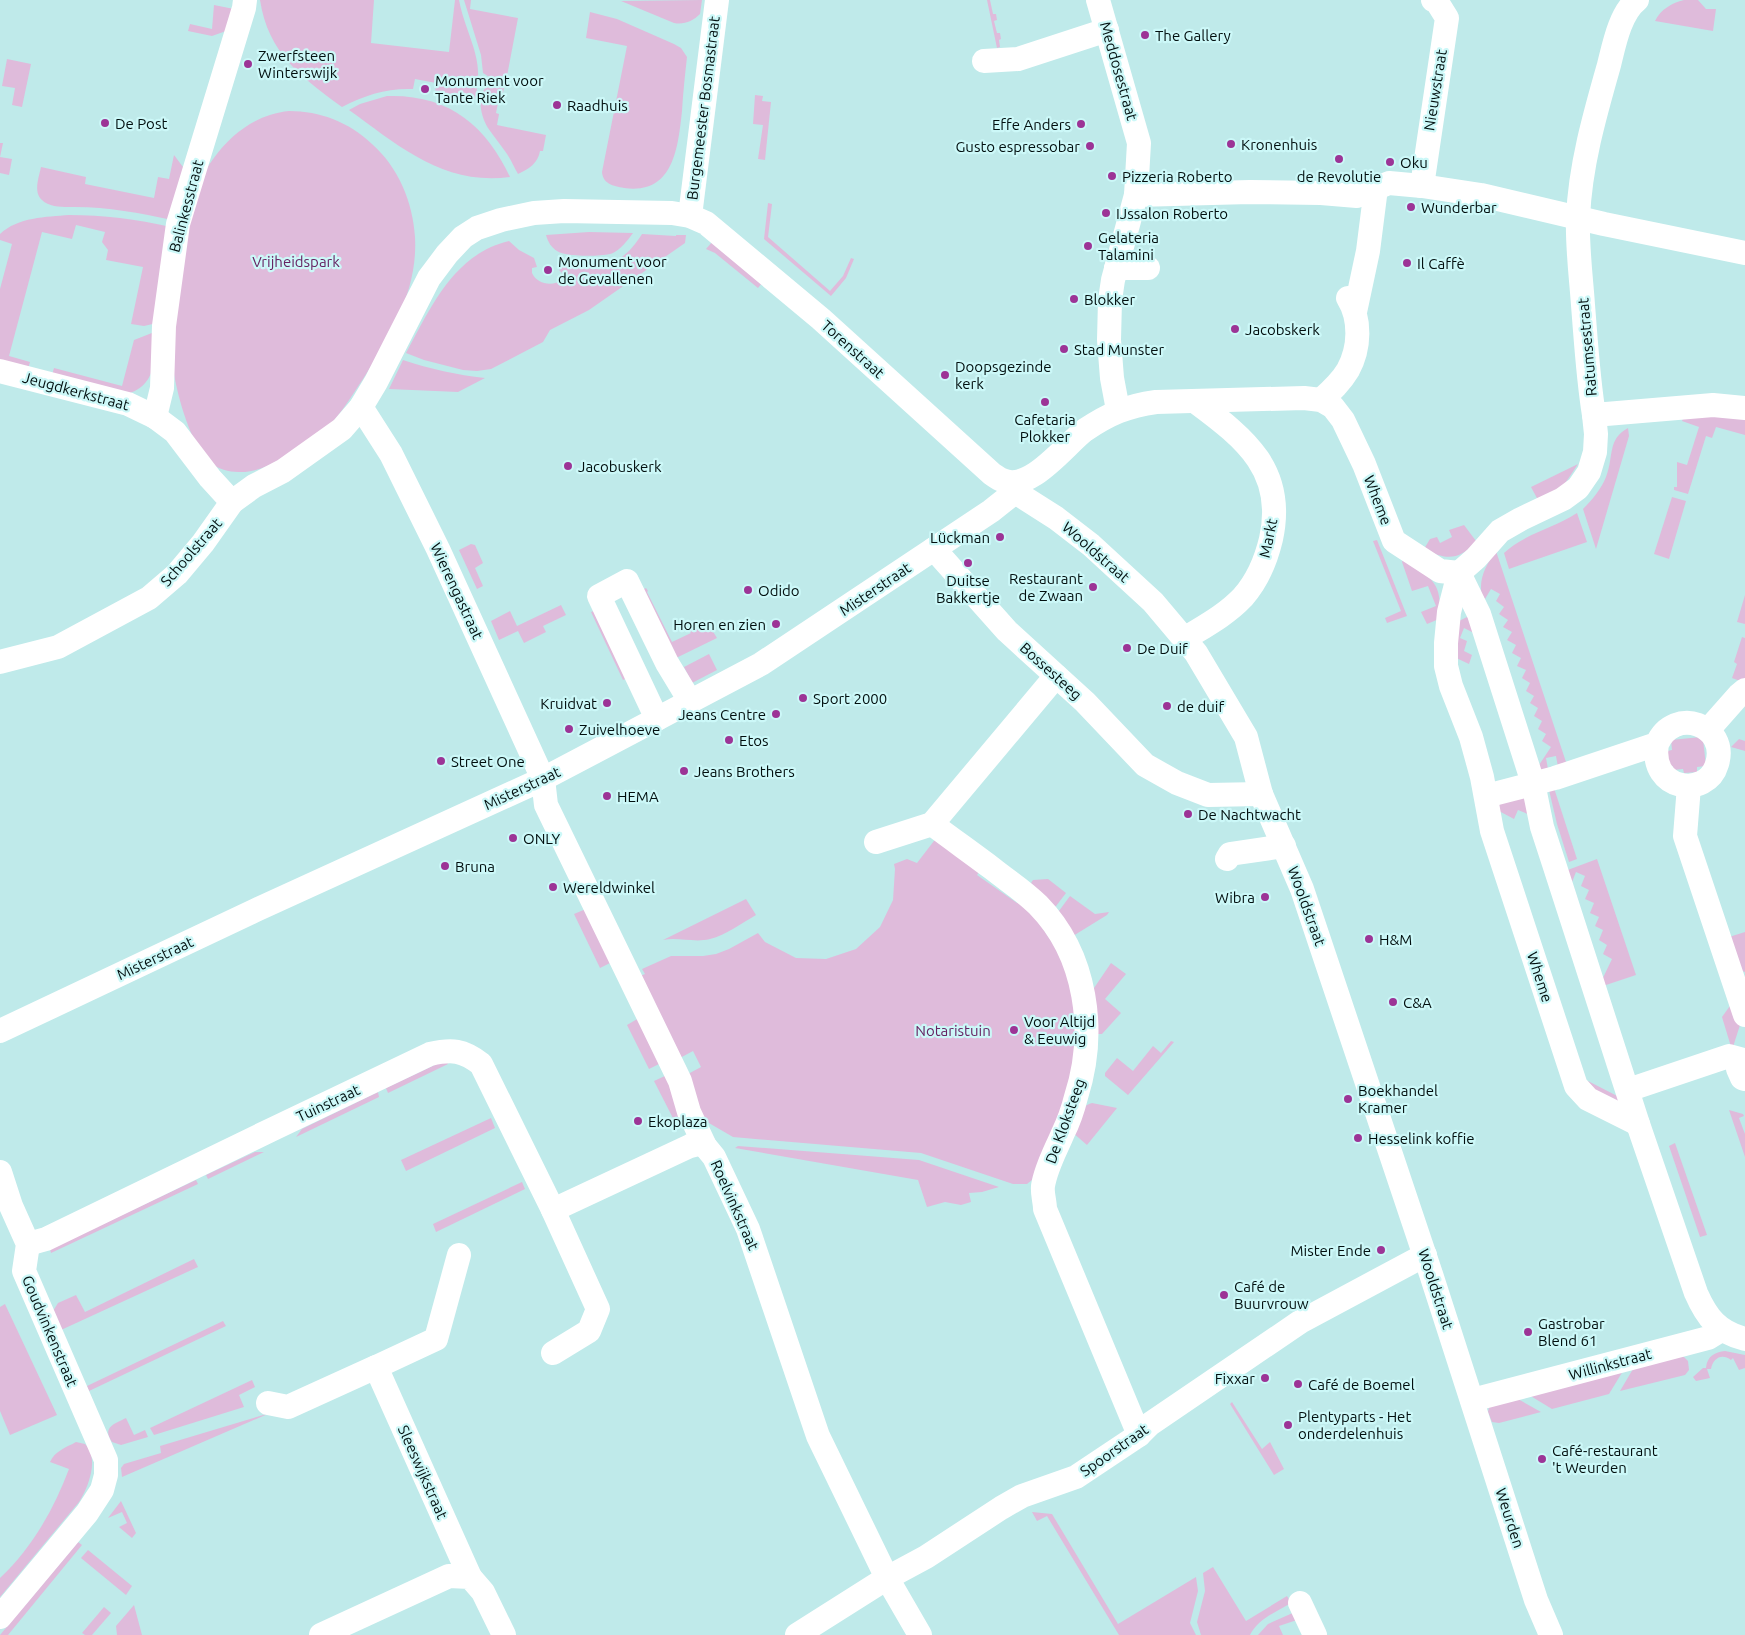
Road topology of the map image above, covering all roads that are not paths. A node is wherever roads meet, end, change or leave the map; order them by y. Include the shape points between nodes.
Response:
1 (245, 0) edge
2 (716, 0) edge
3 (1098, 0) edge
4 (1433, 0) edge
5 (1637, 0) edge
6 (1107, 30) junction
7 (984, 61) dead end
8 (1422, 186) junction
9 (1376, 188) junction
10 (1136, 195) junction
11 (690, 216) junction
12 (1578, 218) junction
13 (1745, 253) edge
14 (1116, 268) junction
15 (1148, 268) dead end
16 (1343, 290) dead end
17 (1356, 312) junction
18 (0, 371) edge
19 (1321, 400) junction
20 (1196, 402) junction
21 (361, 407) junction
22 (1745, 408) edge
23 (1118, 410) junction
24 (1594, 415) junction
25 (155, 416) junction
26 (1015, 487) junction
27 (232, 502) junction
28 (934, 549) junction
29 (1460, 573) junction
30 (1184, 639) junction
31 (0, 662) edge
32 (1056, 676) junction
33 (1745, 690) edge
34 (690, 701) junction
35 (657, 719) junction
36 (1708, 730) junction
37 (1657, 744) junction
38 (543, 779) junction
39 (1533, 783) junction
40 (1689, 786) junction
41 (1262, 794) junction
42 (1486, 796) junction
43 (932, 824) junction
44 (876, 842) dead end
45 (1284, 846) junction
46 (1227, 859) dead end
47 (1741, 985) edge
48 (1745, 1015) edge
49 (0, 1030) edge
50 (1744, 1057) edge
51 (1628, 1090) junction
52 (1638, 1124) junction
53 (705, 1146) junction
54 (0, 1172) edge
55 (553, 1210) junction
56 (28, 1244) junction
57 (459, 1255) dead end
58 (1425, 1255) junction
59 (1721, 1330) junction
60 (1745, 1339) edge
61 (553, 1353) dead end
62 (376, 1367) junction
63 (1472, 1400) junction
64 (268, 1403) dead end
65 (1139, 1435) junction
66 (470, 1577) junction
67 (887, 1578) junction
68 (1300, 1603) dead end
69 (0, 1617) edge
70 (321, 1635) edge
71 (504, 1635) edge
72 (797, 1635) edge
73 (920, 1635) edge
74 (1315, 1635) edge
75 (1551, 1635) edge

1 - 25 street, Balinkesstraat via 178,224 164,326 162,388
2 - 11 street, Burgemeester Bosmastraat
3 - 6 street, Meddosestraat
4 - 8 street, Nieuwstraat via 1447,18
5 - 12 street, Ratumsestraat via 1619,26 1598,104 1582,180
6 - 7 street via 1018,59
6 - 10 street, Meddosestraat via 1139,143
8 - 9 street via 1389,183
8 - 12 street via 1481,195
9 - 10 street via 1357,196 1177,200
9 - 17 street
10 - 14 street
11 - 21 street, Schoolstraat via 564,210 534,213 476,228 447,254 429,278
11 - 26 street, Torenstraat via 721,234 821,319 992,474
12 - 13 street
12 - 24 street, Ratumsestraat via 1588,378
14 - 15 street
14 - 23 street via 1111,293 1109,340
16 - 17 street
17 - 19 street via 1358,323 1354,355 1337,385
18 - 25 street, Jeugdkerkstraat via 128,404
19 - 20 street
19 - 29 street, Wheme via 1333,407 1343,420 1394,541 1440,571
20 - 23 street via 1156,402
20 - 30 street, Markt via 1234,431 1264,468 1274,500 1274,524 1269,549 1258,576 1243,596 1222,616
21 - 27 street, Schoolstraat via 342,429
21 - 38 street, Wierengastraat via 390,454 438,549
22 - 24 street, Ratumsestraat via 1713,405
23 - 26 street via 1083,432 1041,470
24 - 29 street via 1595,452 1589,472 1578,488 1500,531
25 - 27 street, Jeugdkerkstraat via 174,432
26 - 28 street, Misterstraat via 991,512
26 - 30 street, Wooldstraat via 1112,564 1153,602
27 - 31 street, Schoolstraat via 177,574 149,598 58,647
28 - 32 street, Bossesteeg via 1007,632
28 - 34 street, Misterstraat via 761,664
29 - 39 street via 1479,614
29 - 42 street, Wheme via 1449,612 1446,666
30 - 41 street, Wooldstraat via 1196,653 1246,737
32 - 41 street, Bossesteeg via 1145,765 1208,795
32 - 43 street
33 - 36 street
34 - 35 street, Misterstraat
34 - 35 street via 667,663 627,581 598,596
35 - 38 street, Misterstraat
36 - 37 street via 1689,722 1679,723 1662,734
36 - 40 street via 1718,746 1717,765 1705,780
37 - 39 street
37 - 40 street via 1655,754 1660,772 1677,784
38 - 49 street, Misterstraat
38 - 53 street, Roelvinkstraat via 546,805 680,1081 689,1112
39 - 42 street
39 - 51 street via 1545,835
40 - 47 street via 1685,836
41 - 45 street, Wooldstraat
42 - 52 street, Wheme via 1492,831 1576,1086 1588,1099
43 - 44 street
43 - 65 street, De Kloksteeg via 1024,892 1038,906 1054,923 1075,968 1087,1014 1086,1053 1072,1112 1048,1166 1043,1188 1046,1209
45 - 46 street via 1230,854
45 - 58 street, Wooldstraat via 1302,888
47 - 48 street
50 - 51 street via 1729,1056
51 - 52 street
52 - 59 street via 1696,1293 1707,1314
53 - 55 street via 690,1146
53 - 67 street, Roelvinkstraat via 714,1157 748,1229 818,1436
54 - 56 street via 10,1206
55 - 56 street, Tuinstraat via 481,1064 471,1056 446,1051 430,1054 46,1239
55 - 61 street, Tuinstraat via 598,1308 589,1331
56 - 69 street, Goudvinkenstraat via 24,1271 106,1460 106,1475 102,1490 87,1513
57 - 62 street via 436,1338
58 - 63 street, Wooldstraat
58 - 65 street, Spoorstraat via 1300,1322 1150,1424
59 - 60 street
59 - 63 street, Willinkstraat via 1708,1338
62 - 64 street via 288,1407
62 - 66 street, Sleeswijkstraat
63 - 75 street, Weurden via 1536,1600
65 - 67 street, Spoorstraat via 1076,1477 1022,1496
66 - 70 street via 449,1576
66 - 71 street, Sleeswijkstraat via 483,1592
67 - 72 street, Spoorstraat
67 - 73 street, Roelvinkstraat
68 - 74 street

